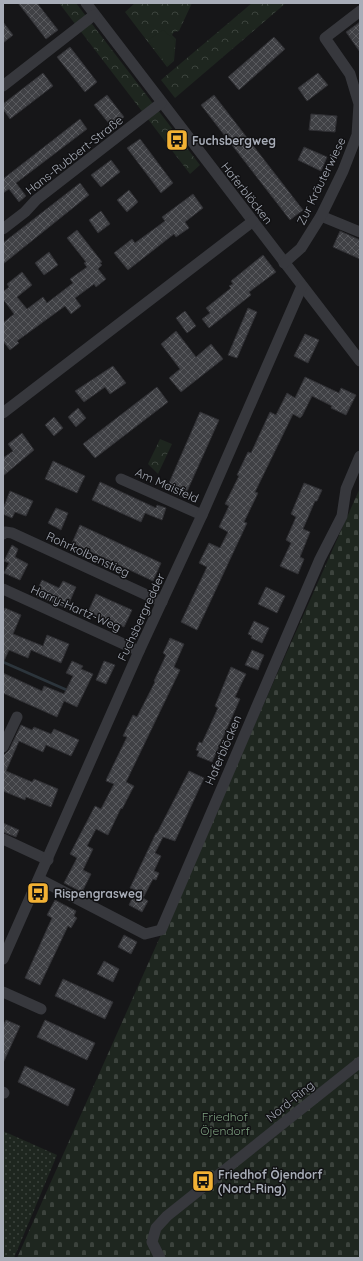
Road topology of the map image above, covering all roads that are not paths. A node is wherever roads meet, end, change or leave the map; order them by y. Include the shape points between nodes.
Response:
1 (86, 3) edge
2 (360, 11) edge
3 (94, 15) junction
4 (3, 86) edge
5 (161, 103) junction
6 (358, 135) edge
7 (321, 216) junction
8 (253, 222) junction
9 (3, 229) edge
10 (360, 232) edge
11 (284, 263) junction
12 (302, 286) junction
13 (360, 362) edge
14 (3, 413) edge
15 (360, 456) edge
16 (121, 479) dead end
17 (202, 516) junction
18 (3, 534) edge
19 (3, 589) edge
20 (162, 602) junction
21 (139, 651) junction
22 (17, 717) dead end
23 (3, 747) edge
24 (3, 839) edge
25 (48, 860) junction
26 (39, 879) junction
27 (3, 959) edge
28 (3, 992) edge
29 (41, 1009) dead end
30 (360, 1062) edge
31 (160, 1258) edge

1 - 3 street, Haferblöcken
2 - 6 street, Zur Kräuterwiese via 325,38 350,74 360,104
3 - 4 street
3 - 5 street, Haferblöcken
5 - 8 street, Haferblöcken
5 - 9 street, Hans-Rubbert-Straße via 36,200
6 - 7 street, Zur Kräuterwiese
7 - 10 street
7 - 11 street, Zur Kräuterwiese via 301,248
8 - 11 street, Haferblöcken
8 - 14 street
11 - 12 street, Haferblöcken
12 - 13 street, Haferblöcken
12 - 17 street, Fuchsbergredder
15 - 26 street, Haferblöcken via 346,489 342,516 320,559 160,930 145,934
16 - 17 street, Am Maisfeld
17 - 20 street, Fuchsbergredder
18 - 20 street, Rohrkolbenstieg via 12,533
19 - 21 street, Harry-Hartz-Weg
20 - 21 street, Fuchsbergredder
21 - 25 street, Fuchsbergredder
22 - 23 street
24 - 25 street
25 - 26 street, Fuchsbergredder
26 - 27 street, Fuchsbergredder
28 - 29 street
30 - 31 street, Nord-Ring via 167,1216 156,1228 152,1242

